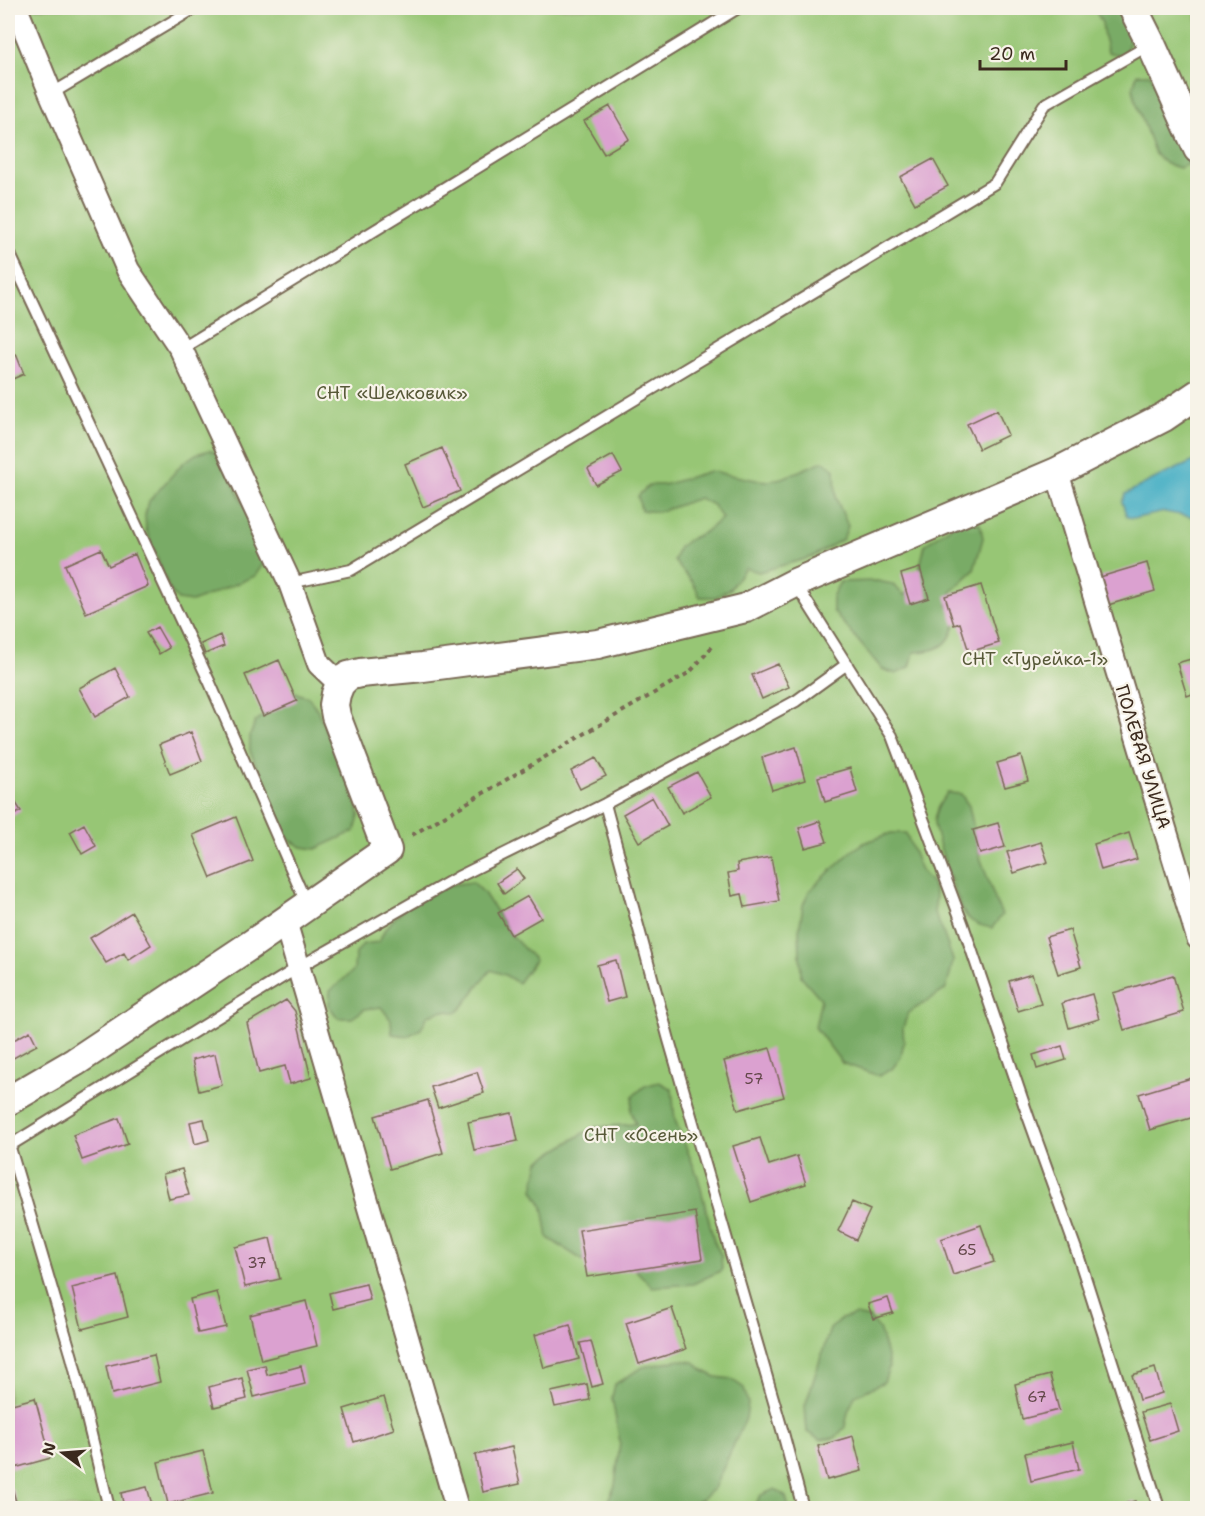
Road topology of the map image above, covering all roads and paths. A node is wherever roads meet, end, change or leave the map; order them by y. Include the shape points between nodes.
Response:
1 (16, 8) edge
2 (195, 8) edge
3 (738, 8) edge
4 (1133, 8) edge
5 (1151, 44) junction
6 (51, 94) junction
7 (1197, 149) edge
8 (8, 250) edge
9 (181, 349) junction
10 (1197, 394) edge
11 (1057, 472) junction
12 (290, 583) junction
13 (795, 583) junction
14 (746, 608) junction
15 (847, 664) junction
16 (340, 684) junction
17 (605, 804) junction
18 (387, 850) junction
19 (296, 913) junction
20 (1197, 938) edge
21 (299, 967) junction
22 (8, 1101) edge
23 (8, 1144) edge
24 (109, 1509) edge
25 (457, 1509) edge
26 (803, 1509) edge
27 (1159, 1509) edge

1 - 6 street
2 - 6 lane
3 - 9 lane
4 - 5 street
5 - 7 street
5 - 12 lane via 1044,105 995,183 351,570
6 - 9 street via 128,270
8 - 19 lane via 210,683
9 - 12 street
10 - 11 street via 1164,417
11 - 13 street
11 - 20 street, ПОЛЕВАЯ УЛИЦА
12 - 16 street via 319,664
13 - 14 street
13 - 15 lane
14 - 16 street via 598,644 360,673 348,676
14 - 18 path via 690,672
15 - 17 lane via 795,701
15 - 27 lane via 892,736 963,925 1078,1255
16 - 18 street via 334,705 336,716
17 - 21 lane via 458,877
17 - 26 lane
18 - 19 street
19 - 21 street
19 - 22 street via 75,1062
21 - 23 lane
21 - 25 street
23 - 24 lane via 72,1357

